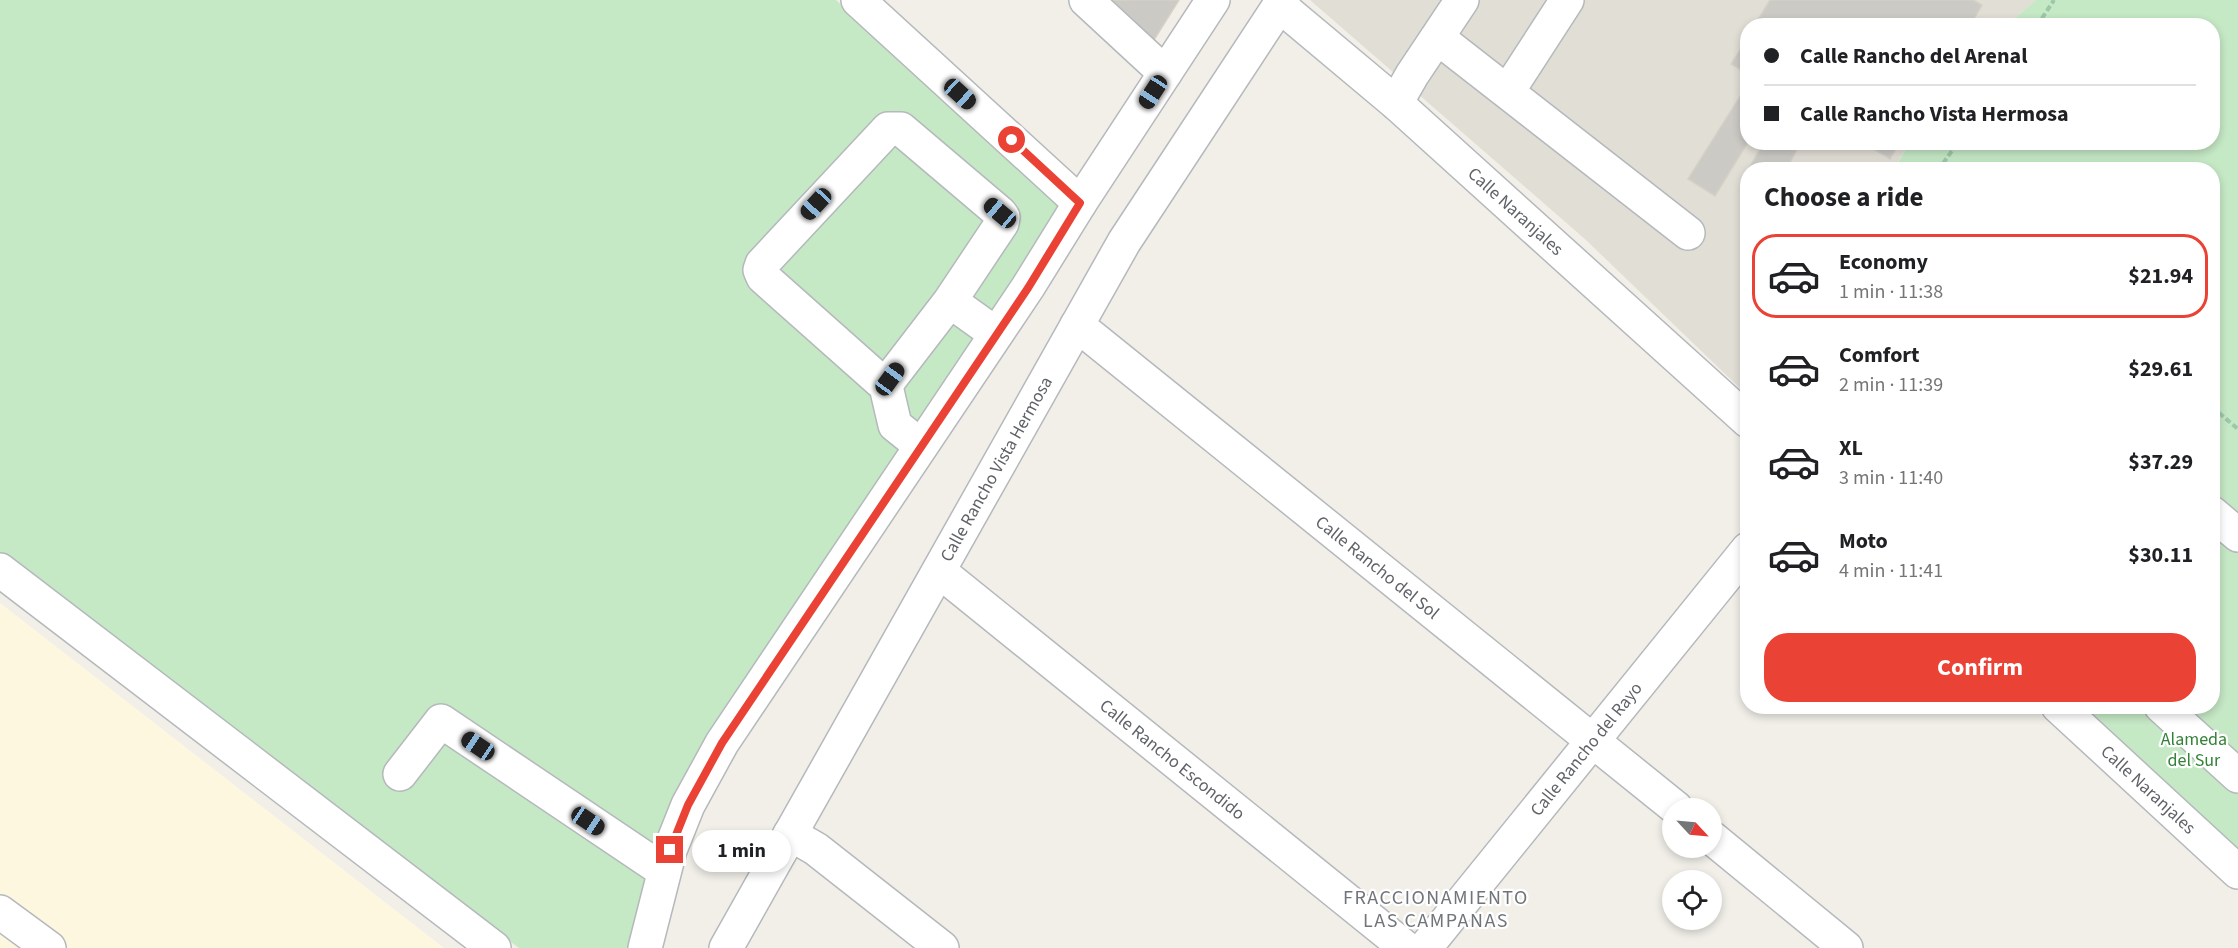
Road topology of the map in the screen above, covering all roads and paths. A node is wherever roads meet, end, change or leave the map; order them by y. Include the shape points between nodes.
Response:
1 (858, 0) edge
2 (1086, 0) edge
3 (1213, 0) edge
4 (1462, 0) edge
5 (1568, 0) edge
6 (2054, 0) edge
7 (1281, 3) edge
8 (2042, 18) edge
9 (1437, 38) junction
10 (1165, 74) junction
11 (1508, 91) junction
12 (1396, 104) junction
13 (1080, 203) junction
14 (1688, 233) dead end
15 (950, 302) junction
16 (1077, 325) junction
17 (996, 334) junction
18 (885, 382) junction
19 (2220, 413) edge
20 (1740, 414) edge
21 (2236, 424) edge
22 (2238, 429) edge
23 (921, 446) junction
24 (2220, 520) edge
25 (2238, 535) edge
26 (1740, 559) edge
27 (0, 570) edge
28 (939, 571) junction
29 (2067, 714) edge
30 (2170, 714) edge
31 (1594, 741) junction
32 (400, 774) dead end
33 (2238, 776) edge
34 (1664, 798) edge
35 (790, 834) junction
36 (1722, 846) edge
37 (664, 871) junction
38 (2238, 872) edge
39 (0, 912) edge
40 (49, 948) edge
41 (494, 948) edge
42 (645, 948) edge
43 (726, 948) edge
44 (942, 948) edge
45 (1406, 948) edge
46 (1425, 948) edge
47 (1846, 948) edge

1 - 13 street
2 - 10 street
3 - 10 street
4 - 9 street
5 - 11 street
6 - 8 path
7 - 12 street, Calle Naranjales
7 - 16 street, Calle Rancho Vista Hermosa via 1124,242
9 - 11 street
9 - 12 street
10 - 13 street
11 - 14 street
12 - 20 street, Calle Naranjales
13 - 17 street
15 - 17 street
15 - 18 street
15 - 18 street via 1003,217 901,129 888,129 783,240 760,270 763,277
16 - 28 street, Calle Rancho Vista Hermosa
16 - 31 street, Calle Rancho del Sol
17 - 23 street
18 - 23 street via 895,425
19 - 21 path
21 - 22 path
23 - 37 street via 722,743 688,805
24 - 25 street
26 - 31 street, Calle Rancho del Rayo
27 - 41 street
28 - 35 street, Calle Rancho Vista Hermosa
28 - 45 street, Calle Rancho Escondido
29 - 38 street, Calle Naranjales
30 - 33 street
31 - 34 street, Calle Rancho del Sol
31 - 46 street, Calle Rancho del Rayo
32 - 37 street via 441,721
35 - 43 street, Calle Rancho Vista Hermosa
35 - 44 street via 816,849
36 - 47 street
37 - 42 street
39 - 40 street

